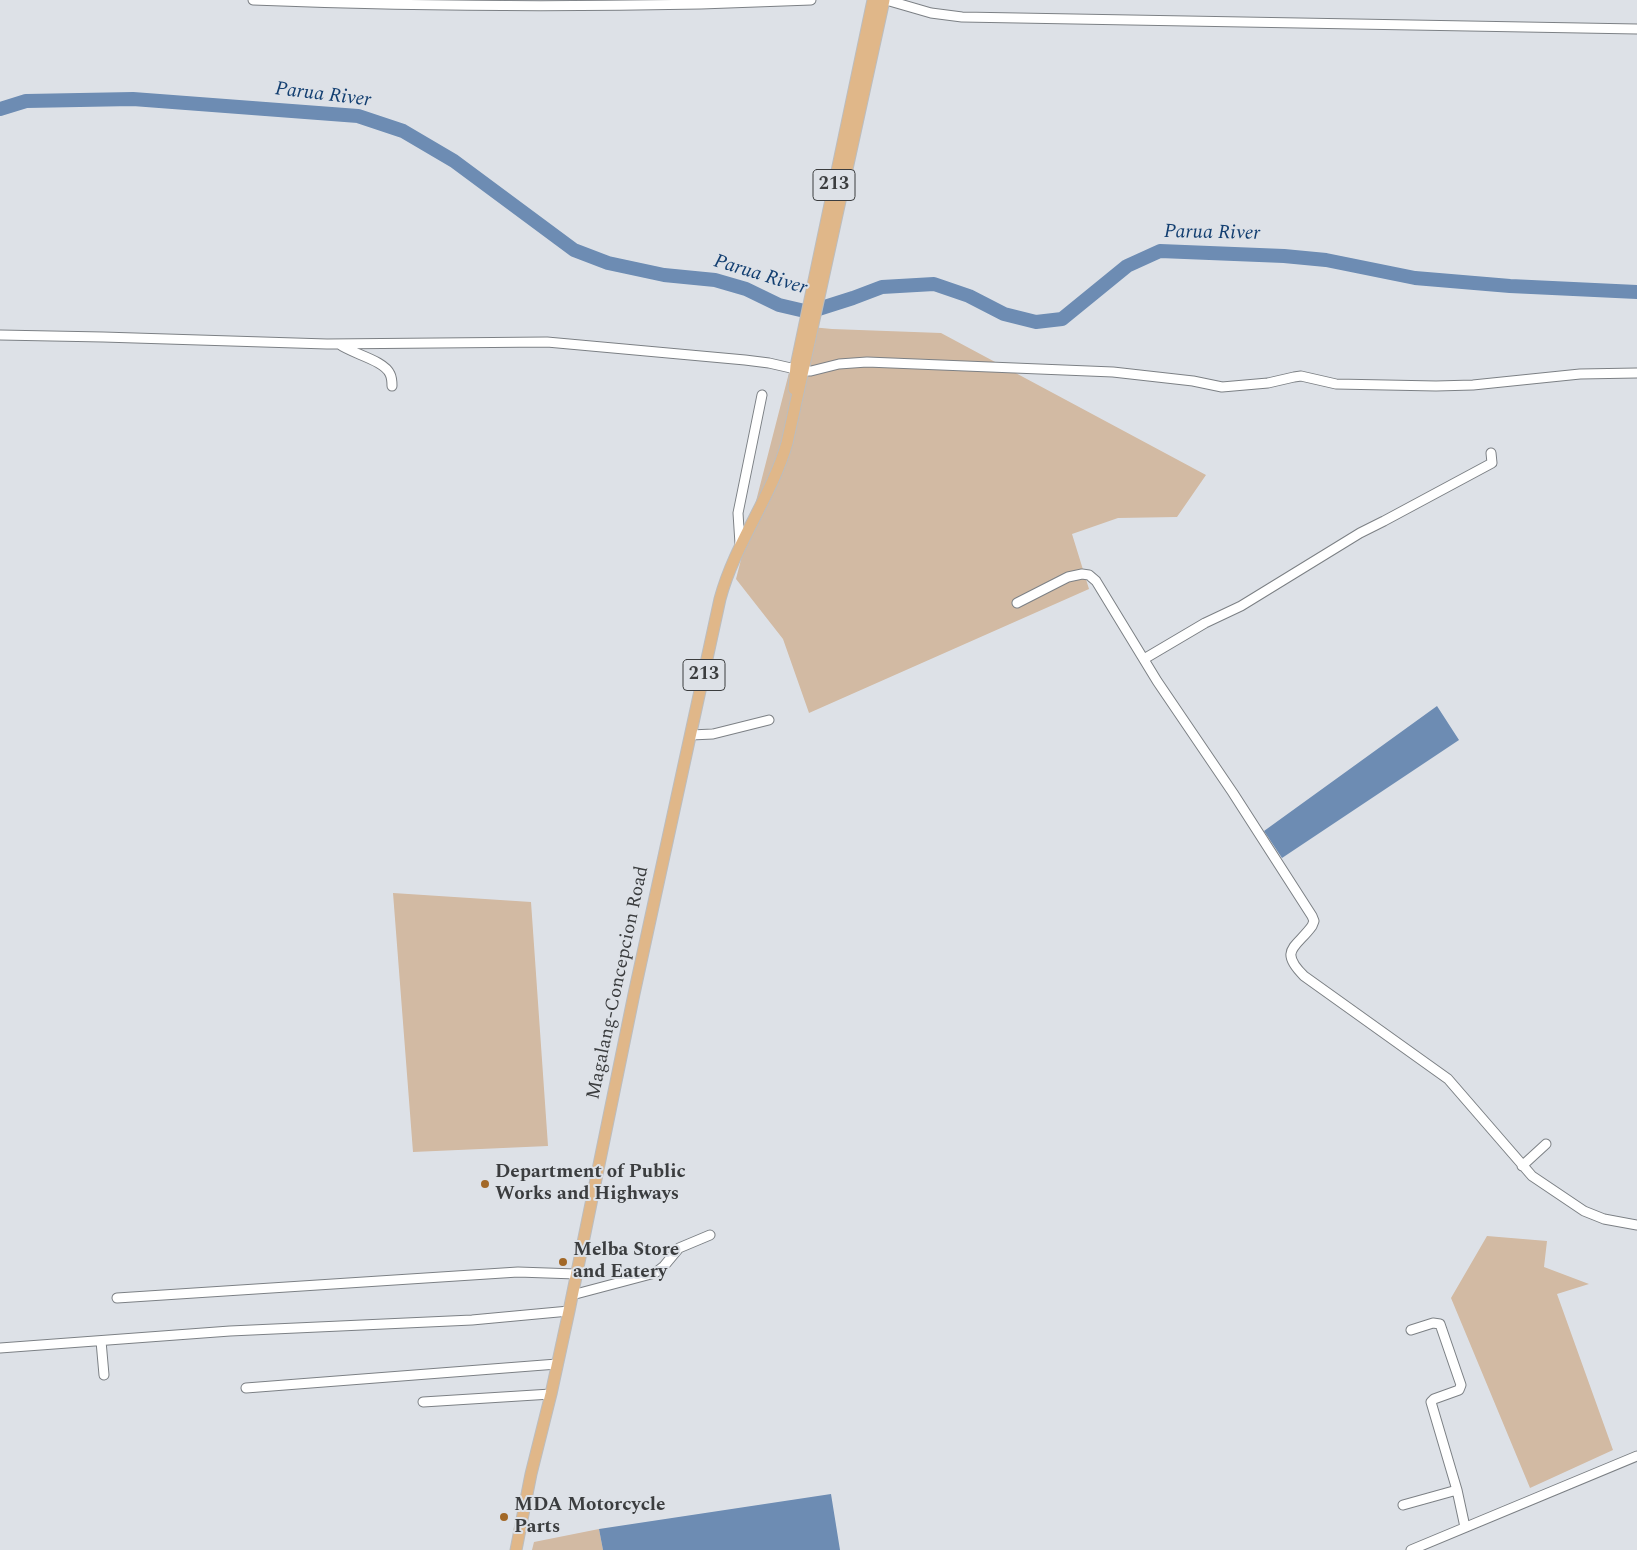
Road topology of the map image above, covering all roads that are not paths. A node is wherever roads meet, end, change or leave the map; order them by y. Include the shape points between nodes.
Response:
1 (253, 0) edge
2 (811, 0) edge
3 (879, 2) edge
4 (1637, 29) edge
5 (0, 336) edge
6 (339, 344) junction
7 (800, 368) junction
8 (1637, 373) edge
9 (392, 386) dead end
10 (762, 395) dead end
11 (1491, 453) dead end
12 (740, 544) junction
13 (1017, 603) dead end
14 (1144, 659) junction
15 (769, 720) dead end
16 (691, 734) junction
17 (1546, 1144) dead end
18 (1522, 1166) junction
19 (1637, 1225) edge
20 (710, 1235) dead end
21 (576, 1274) junction
22 (572, 1294) junction
23 (117, 1298) dead end
24 (569, 1311) junction
25 (1411, 1330) dead end
26 (101, 1341) junction
27 (0, 1348) edge
28 (558, 1364) junction
29 (104, 1375) dead end
30 (246, 1388) dead end
31 (551, 1394) junction
32 (423, 1402) dead end
33 (1637, 1456) edge
34 (1458, 1490) junction
35 (1402, 1505) dead end
36 (1465, 1527) junction
37 (516, 1550) edge
38 (1411, 1550) edge

1 - 2 street via 597,5
3 - 4 street via 931,14 962,17
3 - 7 main road, Magalang-Concepcion Road / 213
5 - 6 street
6 - 7 street via 547,342 729,358
6 - 9 street via 386,369
7 - 8 street via 851,362 1113,372 1222,387 1302,376 1336,384 1436,386 1580,374
7 - 12 main road, Magalang-Concepcion Road / 213 via 790,433 779,467
10 - 12 street via 738,513
11 - 14 street via 1492,463 1360,533 1241,606 1204,623
12 - 16 main road, Magalang-Concepcion Road / 213 via 720,599
13 - 14 street via 1068,577 1089,575 1096,580
14 - 18 street via 1312,916 1312,926 1290,954 1295,967 1448,1080
15 - 16 street via 713,734
16 - 21 main road, Magalang-Concepcion Road / 213
17 - 18 street
18 - 19 street via 1584,1211 1604,1219
20 - 22 street via 679,1248 655,1273
21 - 22 main road, Magalang-Concepcion Road / 213
21 - 23 street via 518,1272
22 - 24 main road, Magalang-Concepcion Road / 213
24 - 26 street via 472,1320 230,1331
24 - 28 main road, Magalang-Concepcion Road / 213
25 - 34 street via 1440,1324 1461,1385 1459,1390 1431,1402
26 - 27 street
26 - 29 street
28 - 30 street
28 - 31 main road, Magalang-Concepcion Road / 213
31 - 32 street
31 - 37 main road, Magalang-Concepcion Road / 213
33 - 36 street
34 - 35 street
34 - 36 street
36 - 38 street

